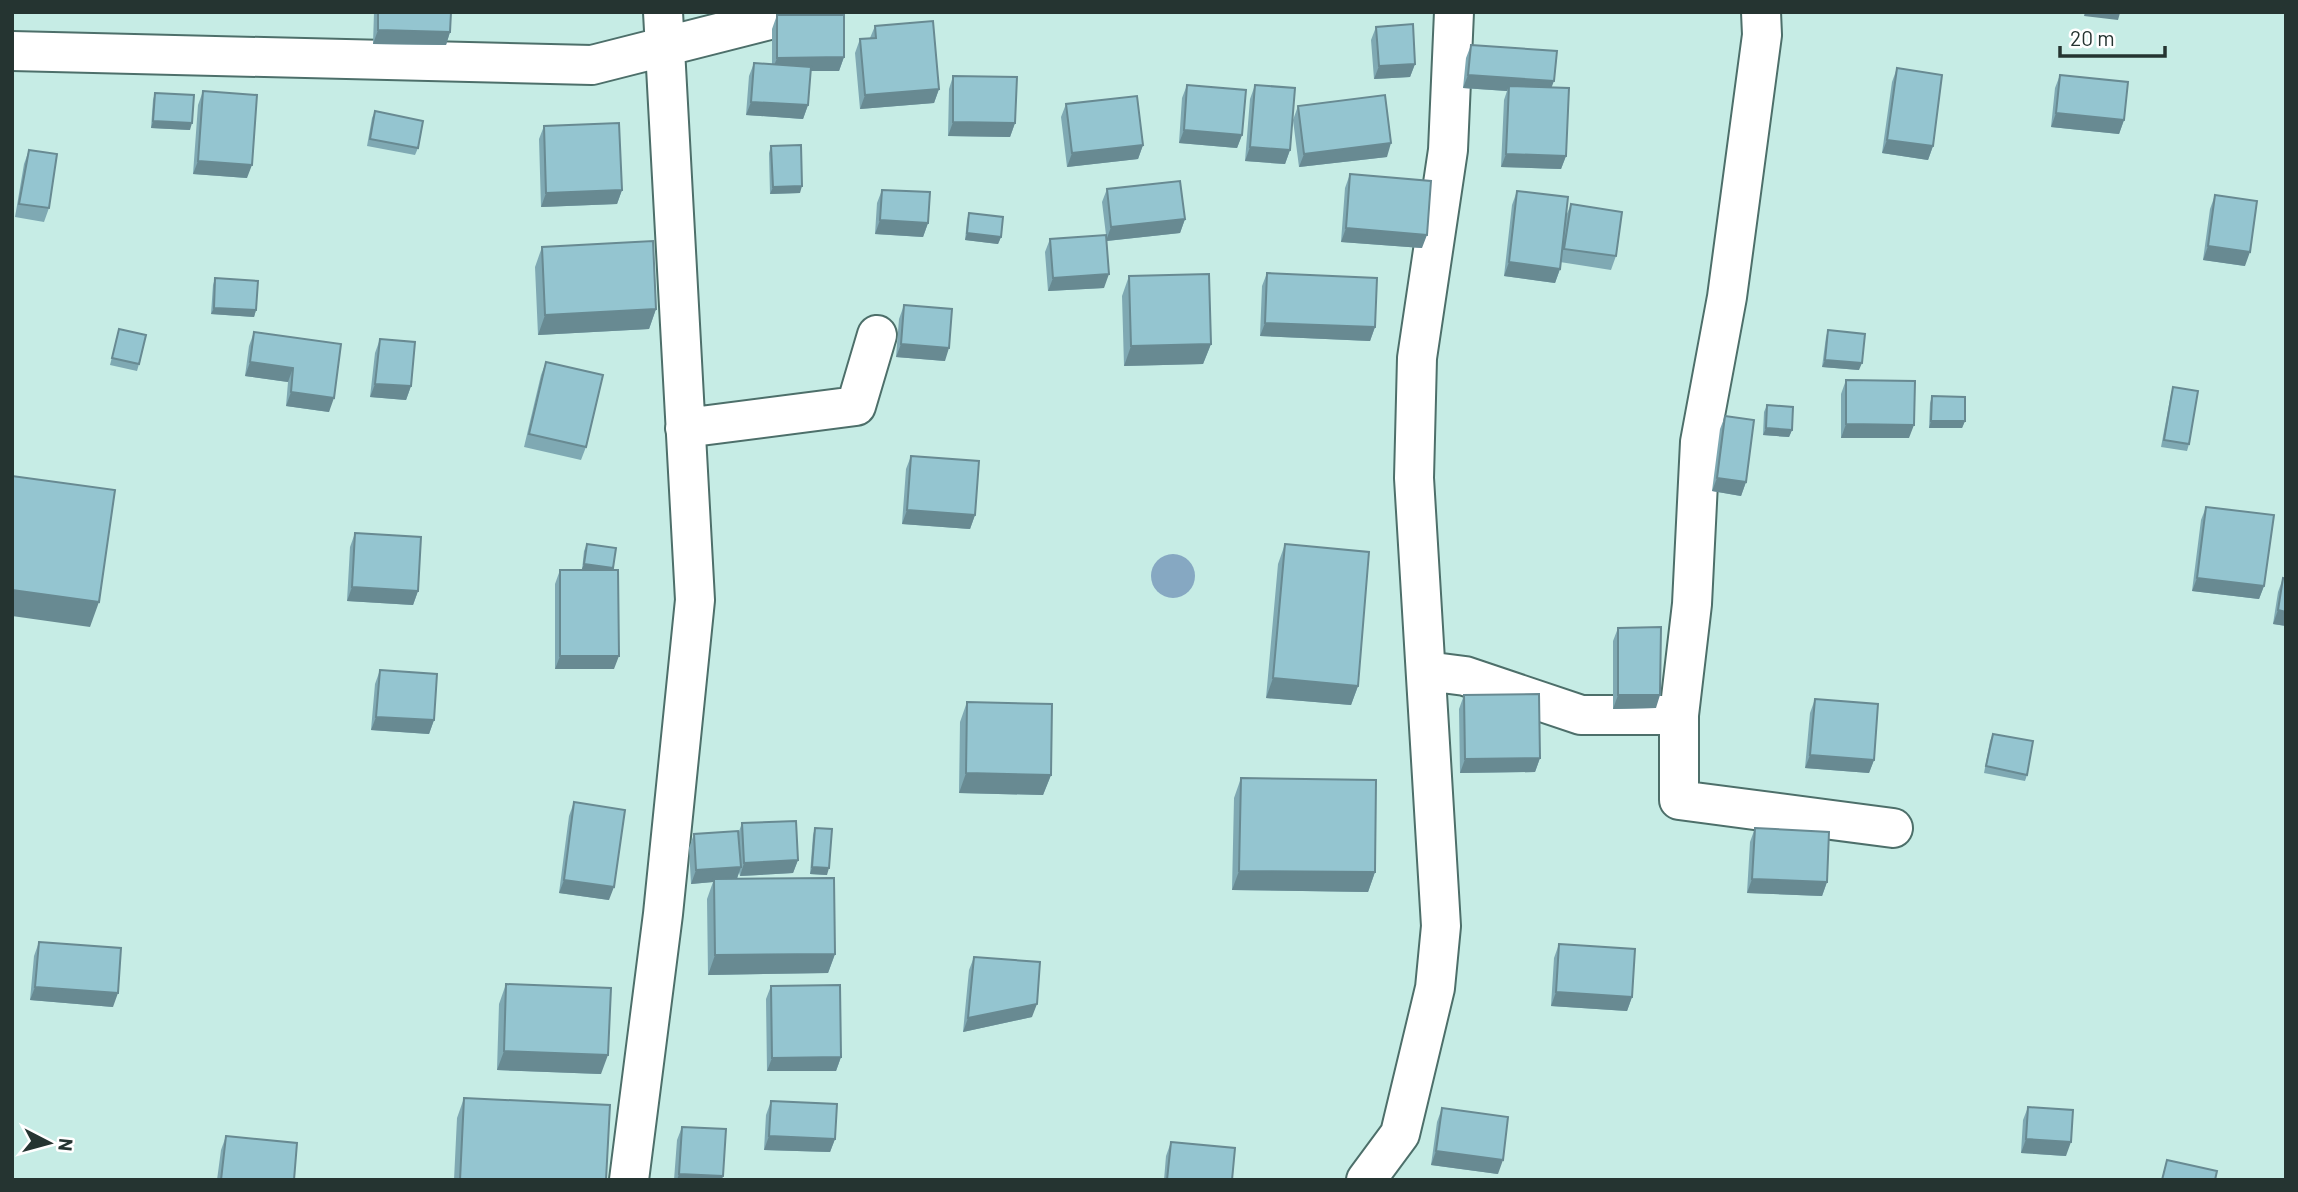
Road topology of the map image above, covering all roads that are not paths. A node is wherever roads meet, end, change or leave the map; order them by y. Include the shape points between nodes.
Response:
1 (801, 12) edge
2 (1454, 12) edge
3 (1761, 12) edge
4 (663, 29) edge
5 (12, 51) edge
6 (877, 335) dead end
7 (685, 428) junction
8 (1426, 671) junction
9 (1679, 715) junction
10 (1893, 828) dead end
11 (629, 1180) edge
12 (1366, 1180) edge

1 - 4 street
2 - 8 street via 1447,150 1417,358 1414,478
3 - 9 street via 1762,36 1727,297 1700,442 1692,604
4 - 5 street via 592,65
4 - 7 street
6 - 7 street via 856,406
7 - 11 street via 695,600 663,914
8 - 9 street via 1465,676 1581,715
8 - 12 street via 1441,926 1435,988 1400,1134
9 - 10 street via 1679,800

